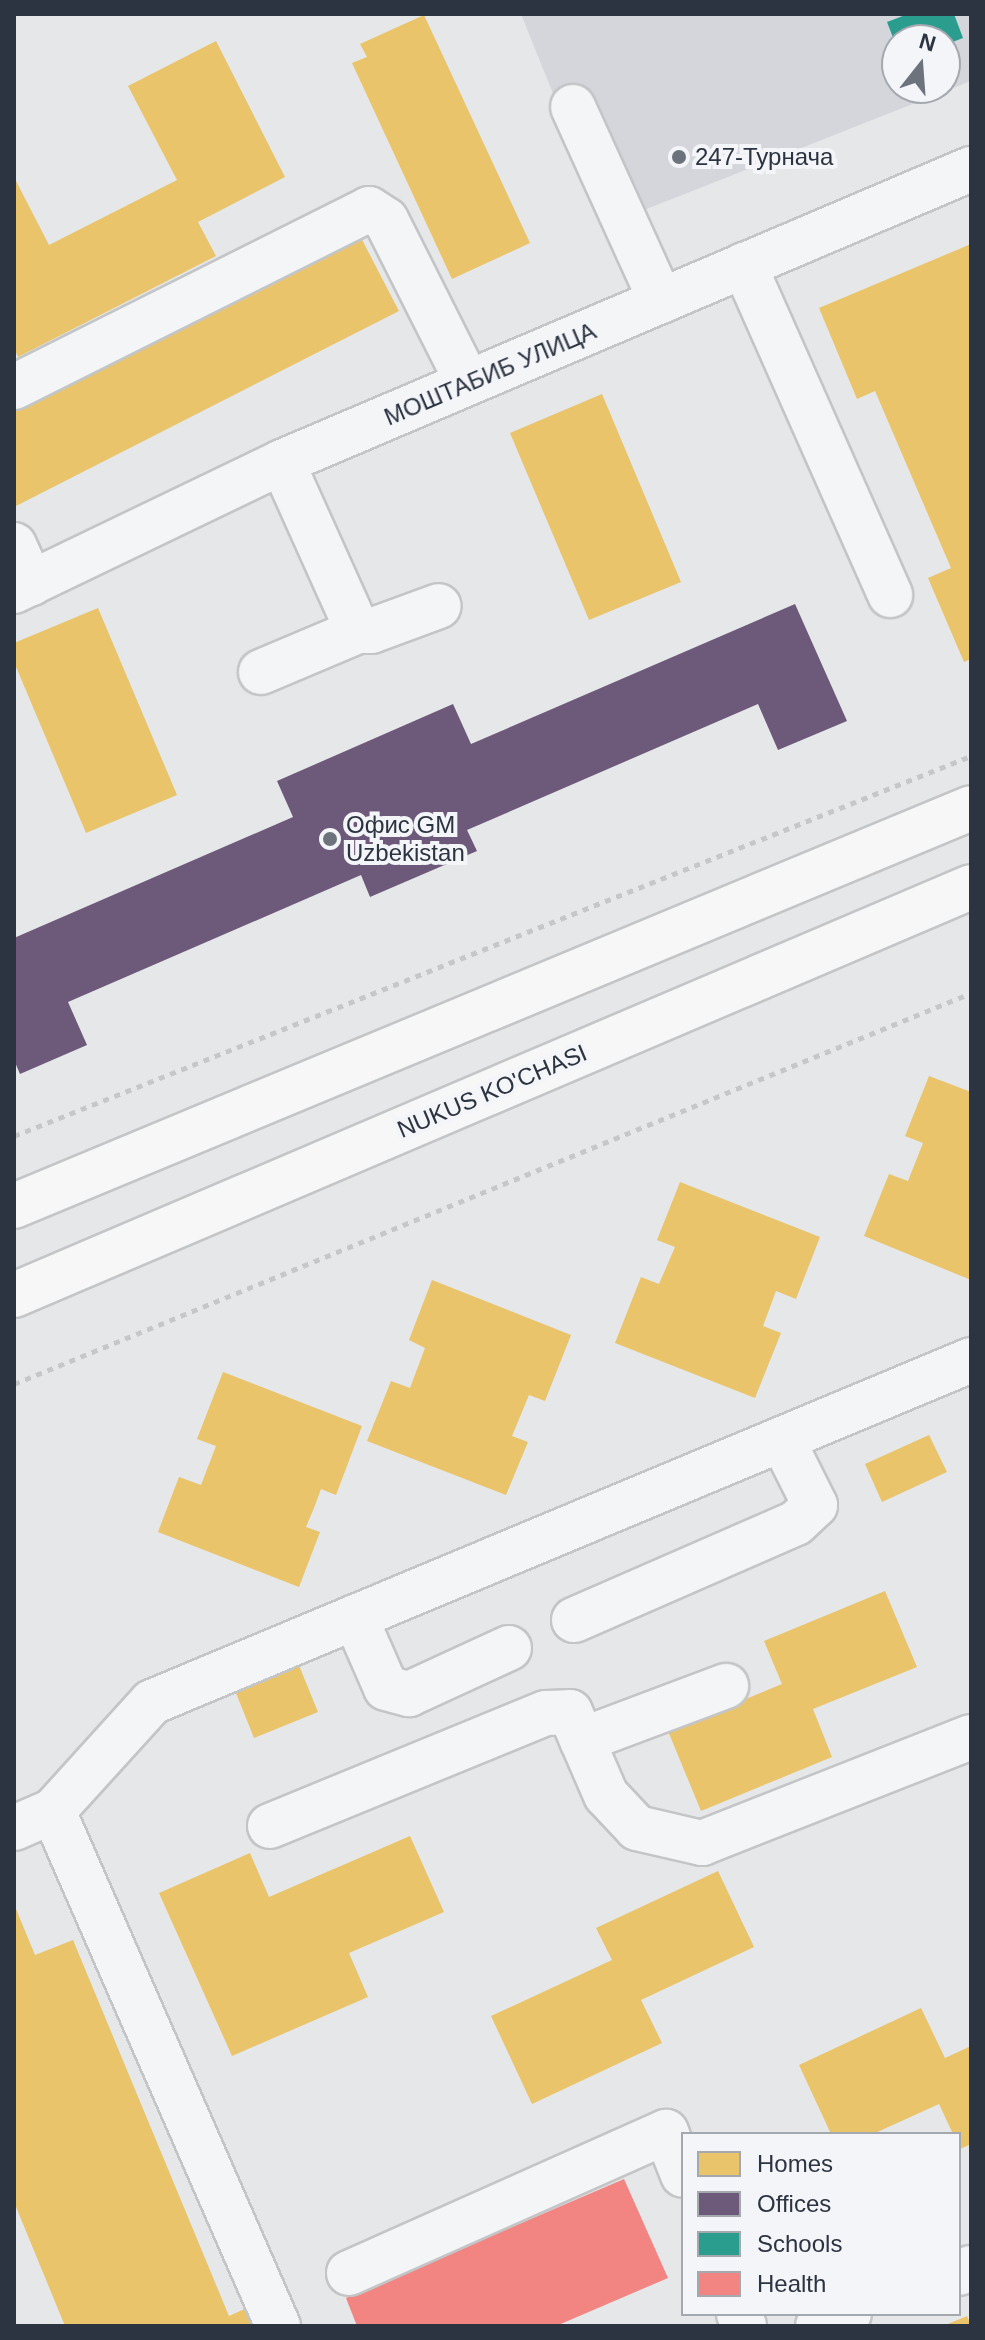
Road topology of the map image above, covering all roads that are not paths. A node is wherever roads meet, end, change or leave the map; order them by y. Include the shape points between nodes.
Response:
1 (573, 107) dead end
2 (971, 169) edge
3 (744, 265) junction
4 (661, 301) junction
5 (468, 383) junction
6 (14, 387) edge
7 (282, 462) junction
8 (20, 573) edge
9 (890, 595) dead end
10 (439, 606) dead end
11 (358, 631) junction
12 (261, 672) dead end
13 (971, 808) edge
14 (971, 887) edge
15 (14, 1206) edge
16 (14, 1295) edge
17 (971, 1360) edge
18 (782, 1439) junction
19 (355, 1617) junction
20 (574, 1620) dead end
21 (509, 1648) dead end
22 (726, 1686) dead end
23 (971, 1737) edge
24 (582, 1740) junction
25 (33, 1820) edge
26 (270, 1826) dead end
27 (681, 2170) edge
28 (349, 2273) dead end
29 (844, 2316) edge
30 (278, 2326) edge
31 (818, 2326) edge

1 - 4 street
2 - 3 street, МОШТАБИБ УЛИЦА
3 - 4 street, МОШТАБИБ УЛИЦА
3 - 9 street
4 - 5 street, МОШТАБИБ УЛИЦА
5 - 6 street via 386,220 369,209
5 - 7 street, МОШТАБИБ УЛИЦА
7 - 8 street, МОШТАБИБ УЛИЦА
7 - 11 street
10 - 11 street
11 - 12 street
13 - 15 main road
14 - 16 main road, NUKUS KO'CHASI
17 - 18 street
18 - 19 street
18 - 20 street via 815,1505 796,1523
19 - 21 street via 386,1688 409,1694
19 - 25 street via 152,1702
22 - 24 street
23 - 24 street via 702,1843 637,1828 606,1795
24 - 26 street via 570,1712 546,1713
25 - 30 street
27 - 28 street via 666,2132
29 - 31 street

